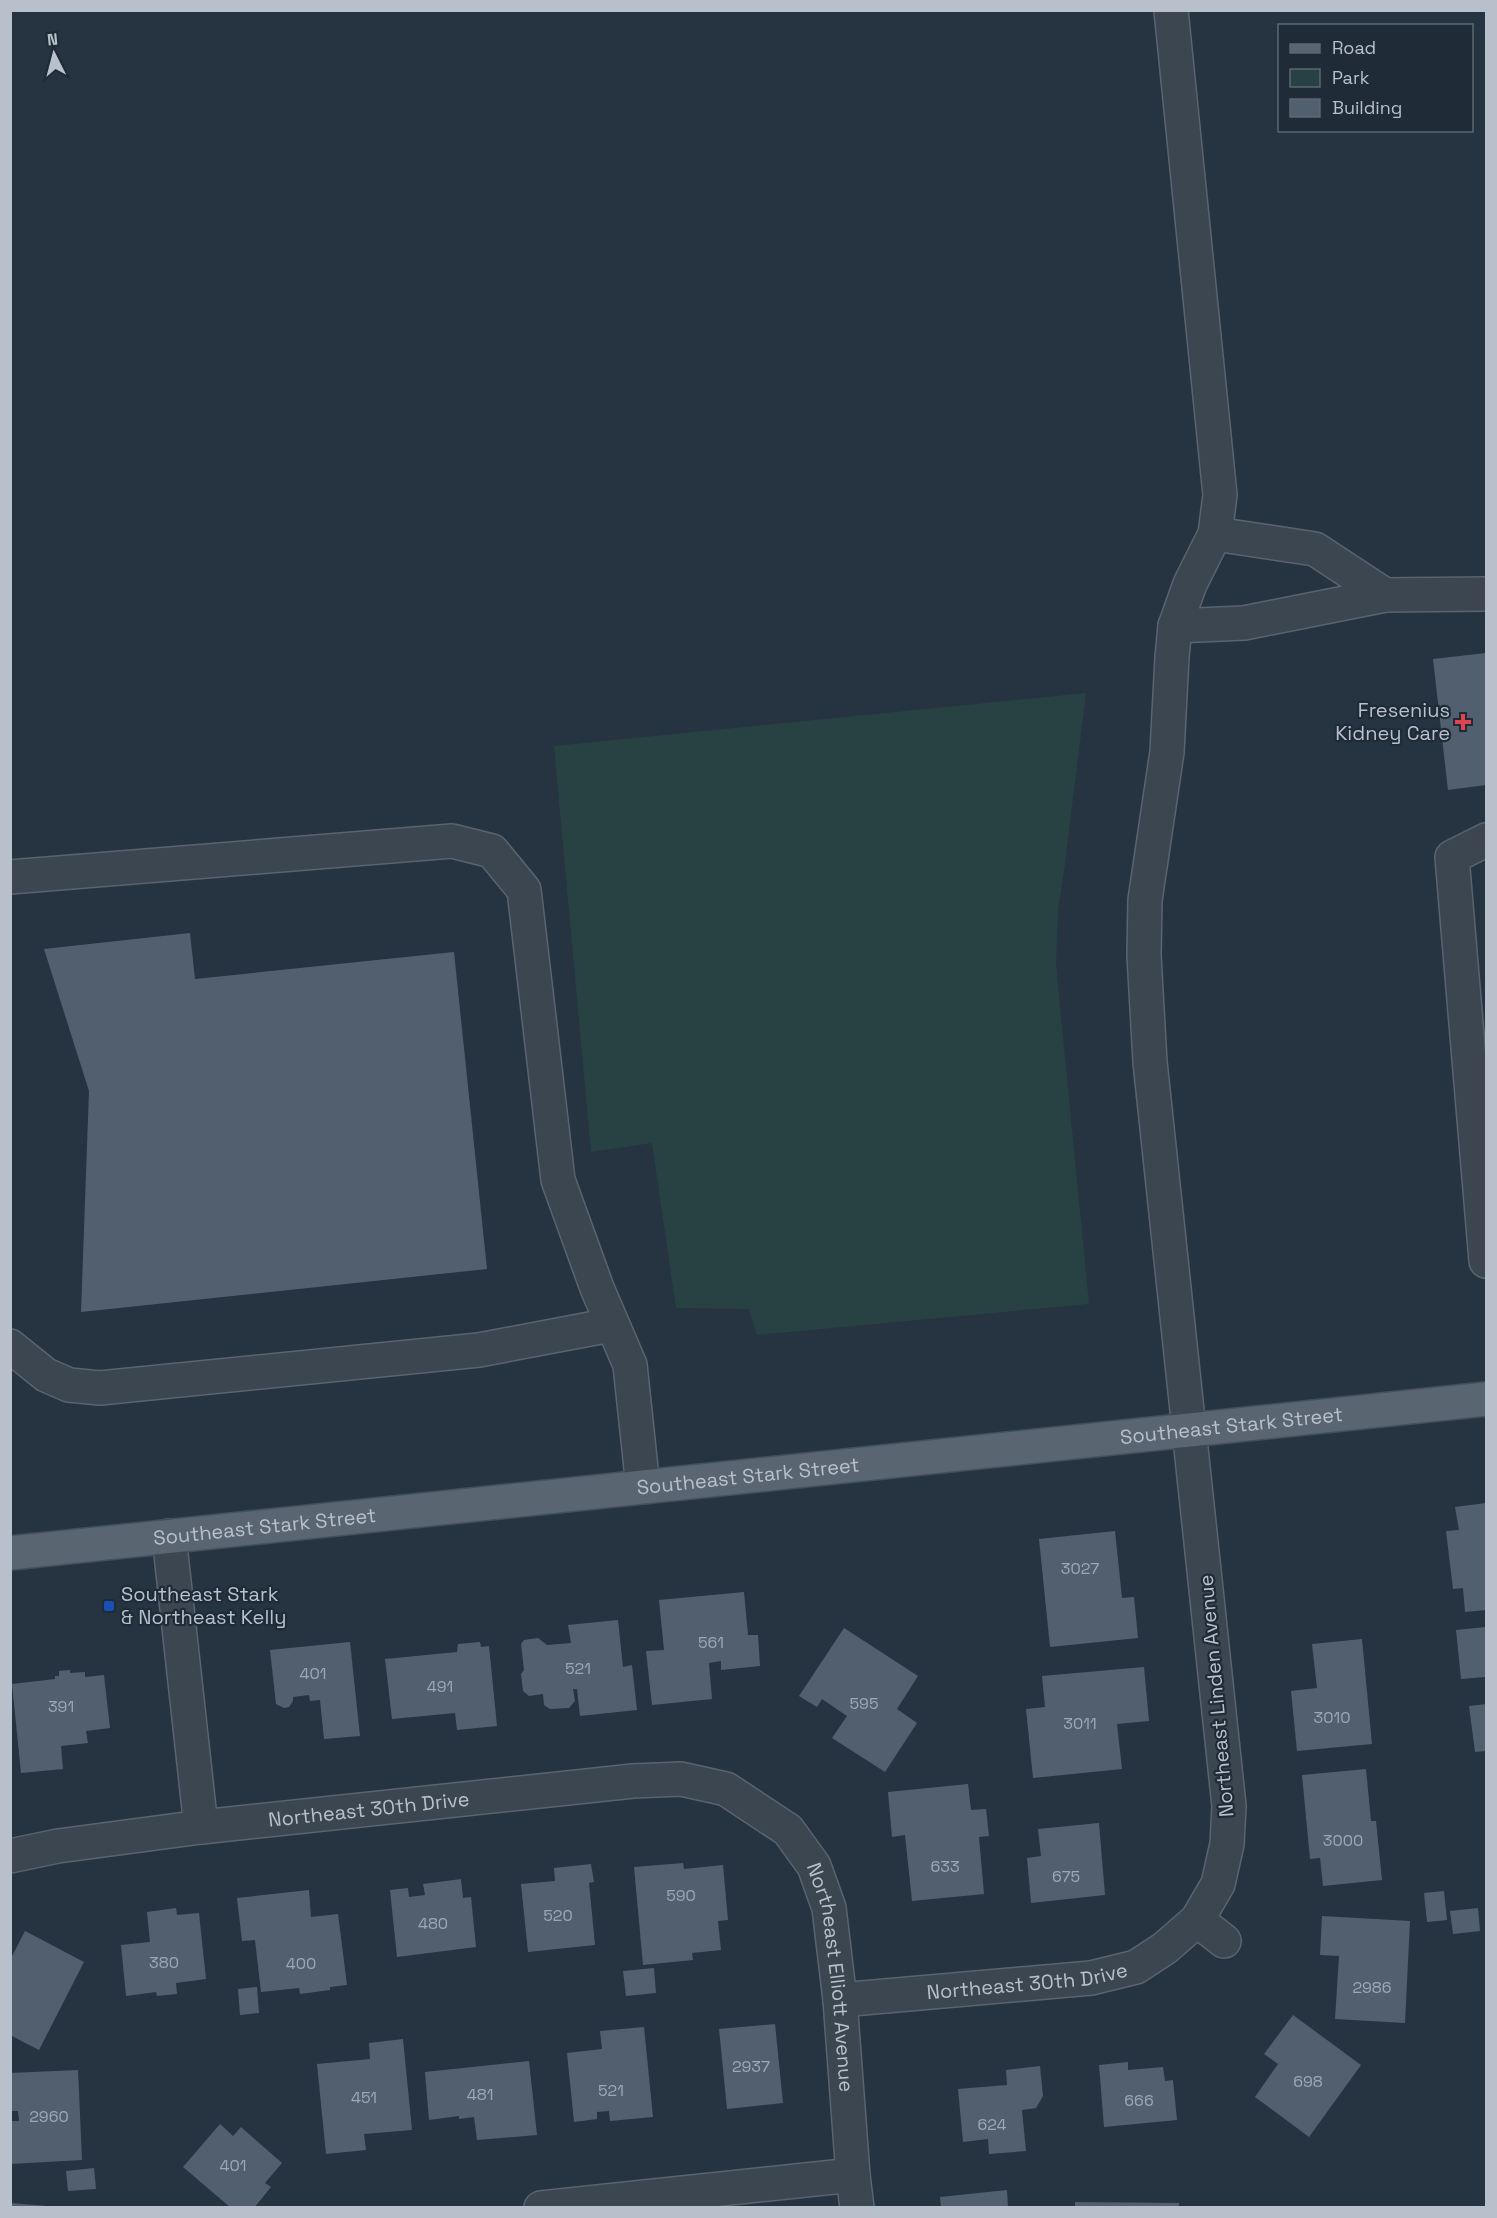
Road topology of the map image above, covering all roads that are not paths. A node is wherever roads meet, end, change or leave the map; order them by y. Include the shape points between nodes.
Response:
1 (1171, 10) edge
2 (1215, 534) junction
3 (1486, 594) edge
4 (1385, 595) junction
5 (1175, 626) junction
6 (1486, 840) edge
7 (10, 877) edge
8 (1486, 1261) edge
9 (611, 1325) junction
10 (10, 1346) edge
11 (1486, 1400) edge
12 (1190, 1431) junction
13 (642, 1487) junction
14 (169, 1536) junction
15 (10, 1553) edge
16 (726, 1790) joint
17 (201, 1827) junction
18 (10, 1856) edge
19 (1197, 1920) junction
20 (1224, 1941) dead end
21 (840, 2000) junction
22 (853, 2175) junction
23 (542, 2208) edge
24 (857, 2208) edge

1 - 2 street, Northeast Linden Avenue via 1220,495
2 - 4 street via 1315,549
2 - 5 street, Northeast Linden Avenue
3 - 4 street
4 - 5 street via 1244,623
5 - 12 street, Northeast Linden Avenue via 1167,752 1145,900 1144,955 1150,1062
6 - 8 street via 1452,857
7 - 9 street via 452,841 492,851 524,890 558,1180
9 - 10 street via 479,1350 100,1388 69,1385 46,1375
9 - 13 street via 630,1365
11 - 12 main road, Southeast Stark Street
12 - 13 main road, Southeast Stark Street
12 - 19 street, Northeast Linden Avenue via 1229,1806 1227,1844 1218,1884
13 - 14 main road, Southeast Stark Street
14 - 15 main road, Southeast Stark Street
14 - 17 street
16 - 17 street, Northeast 30th Drive via 681,1779 633,1781
16 - 21 street, Northeast Elliott Avenue via 788,1830 814,1866 830,1908
17 - 18 street, Northeast 30th Drive
19 - 20 street
19 - 21 street, Northeast 30th Drive via 1136,1967 1091,1978
21 - 22 street, Northeast Elliott Avenue
22 - 23 street
22 - 24 street, Northeast Elliott Avenue

